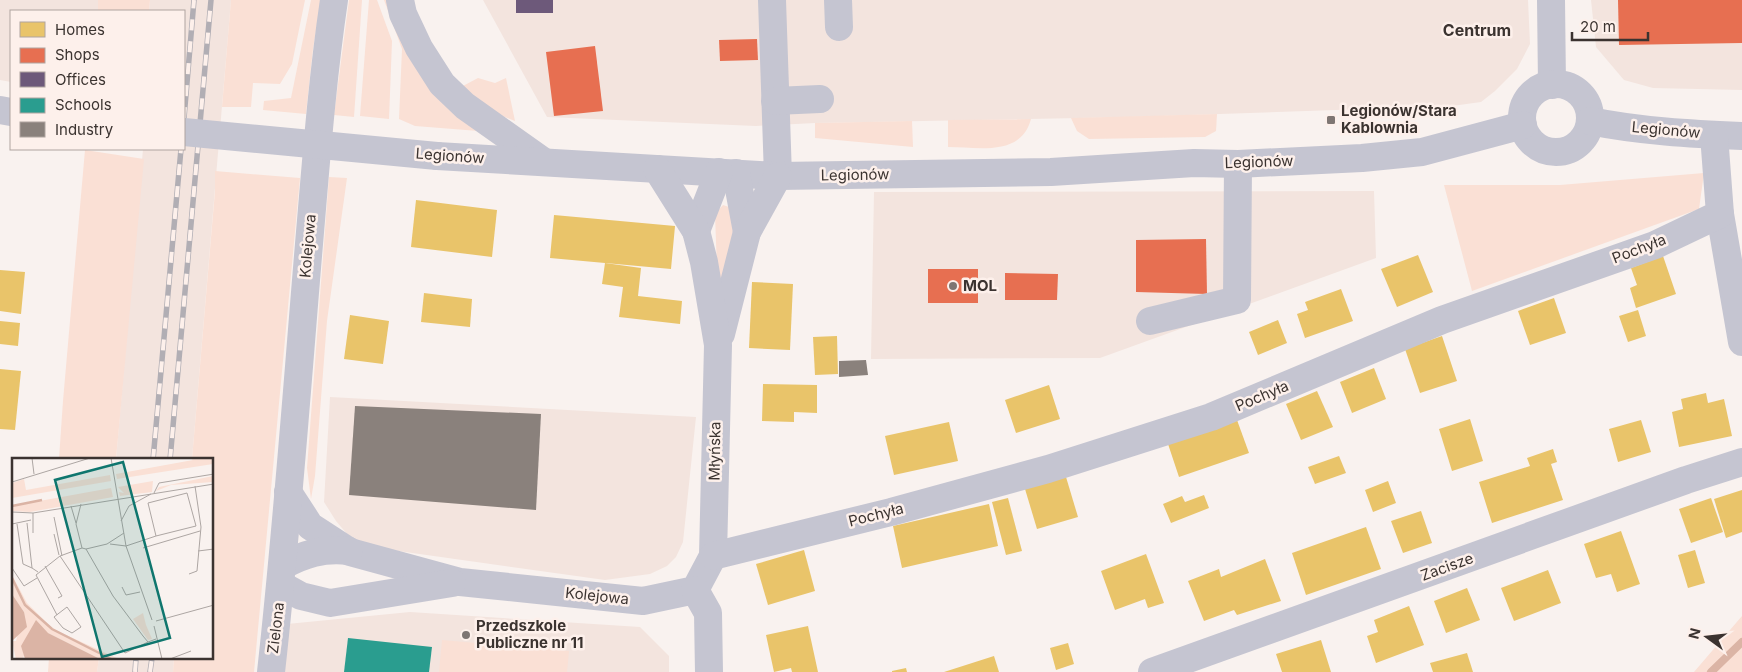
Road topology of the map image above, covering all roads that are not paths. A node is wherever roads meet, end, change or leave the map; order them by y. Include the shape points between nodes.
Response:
1 (334, 0) edge
2 (400, 0) edge
3 (772, 0) edge
4 (838, 0) edge
5 (1551, 0) edge
6 (839, 27) dead end
7 (1552, 85) junction
8 (820, 99) dead end
9 (774, 101) junction
10 (1590, 121) junction
11 (1523, 125) junction
12 (185, 132) edge
13 (1714, 135) junction
14 (1742, 136) edge
15 (544, 162) junction
16 (1238, 164) junction
17 (657, 169) junction
18 (728, 173) junction
19 (778, 176) junction
20 (1720, 214) junction
21 (696, 231) junction
22 (747, 232) junction
23 (1150, 321) dead end
24 (1742, 342) edge
25 (718, 345) junction
26 (1742, 462) edge
27 (288, 492) junction
28 (349, 551) junction
29 (714, 556) junction
30 (281, 576) junction
31 (460, 582) junction
32 (695, 590) junction
33 (271, 672) edge
34 (709, 672) edge
35 (1152, 672) edge

1 - 27 street, Kolejowa via 325,66
2 - 15 street via 419,48 442,84 465,106
3 - 9 street
4 - 6 street
5 - 7 street
7 - 10 street via 1562,85 1580,94 1589,111
7 - 11 street via 1532,94 1522,114
8 - 9 street
9 - 19 street
10 - 11 street via 1574,148 1558,152 1535,145
10 - 13 street, Legionów
11 - 16 street, Legionów via 1422,152
12 - 15 street, Legionów, bridge via 437,156
13 - 14 street, Legionów
13 - 20 street
15 - 17 street, Legionów
16 - 19 street, Legionów via 1051,172
16 - 23 street via 1236,300
17 - 18 street, Legionów
17 - 21 street, Młyńska
18 - 19 street, Legionów
18 - 21 street
18 - 22 street, Młyńska
19 - 22 street, Młyńska
20 - 24 street
20 - 29 street, Pochyła via 1655,245 1442,320 1211,417 1048,469
21 - 25 street, Młyńska
22 - 25 street, Młyńska
25 - 29 street, Młyńska
26 - 35 street, Zacisze
27 - 28 street, Kolejowa via 310,526
27 - 30 street, Kolejowa
28 - 30 street, Kolejowa via 334,549 298,557
28 - 31 street, Kolejowa
29 - 32 street
30 - 31 street, Kolejowa via 301,596 330,603
30 - 33 street, Zielona
31 - 32 street, Kolejowa via 643,601
32 - 34 street via 708,613

